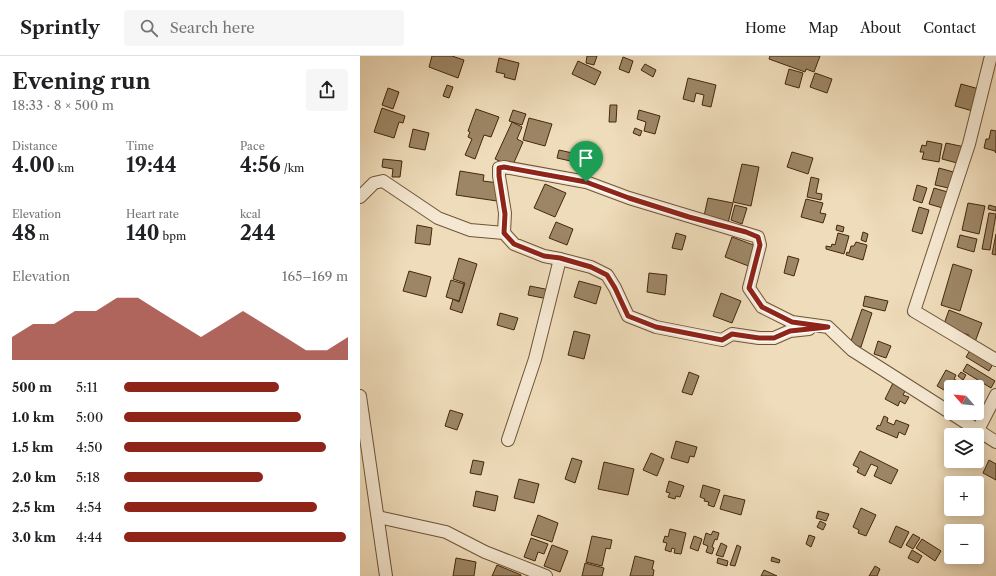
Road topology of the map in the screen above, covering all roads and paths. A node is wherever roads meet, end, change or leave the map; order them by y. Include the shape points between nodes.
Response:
1 (991, 56) edge
2 (360, 197) edge
3 (504, 233) junction
4 (560, 258) junction
5 (828, 327) junction
6 (996, 360) edge
7 (996, 395) edge
8 (360, 396) edge
9 (944, 409) edge
10 (962, 420) edge
11 (975, 428) edge
12 (979, 428) edge
13 (984, 434) edge
14 (508, 440) dead end
15 (996, 442) edge
16 (378, 517) junction
17 (386, 576) edge
18 (546, 576) edge

1 - 6 street via 969,144 914,311
2 - 3 street via 374,183 383,181 438,218 470,230
3 - 4 street via 514,244 544,256
3 - 5 street via 505,214 499,168 526,170 586,182 629,198 758,237 760,245 749,288 762,307 792,322
4 - 5 street via 591,267 607,275 628,316 656,327 722,340 732,334 774,338 790,331
4 - 14 street via 535,359
5 - 9 street via 852,350
7 - 12 street
8 - 16 street
10 - 11 street
13 - 15 street
16 - 17 street
16 - 18 street via 446,532 485,552

